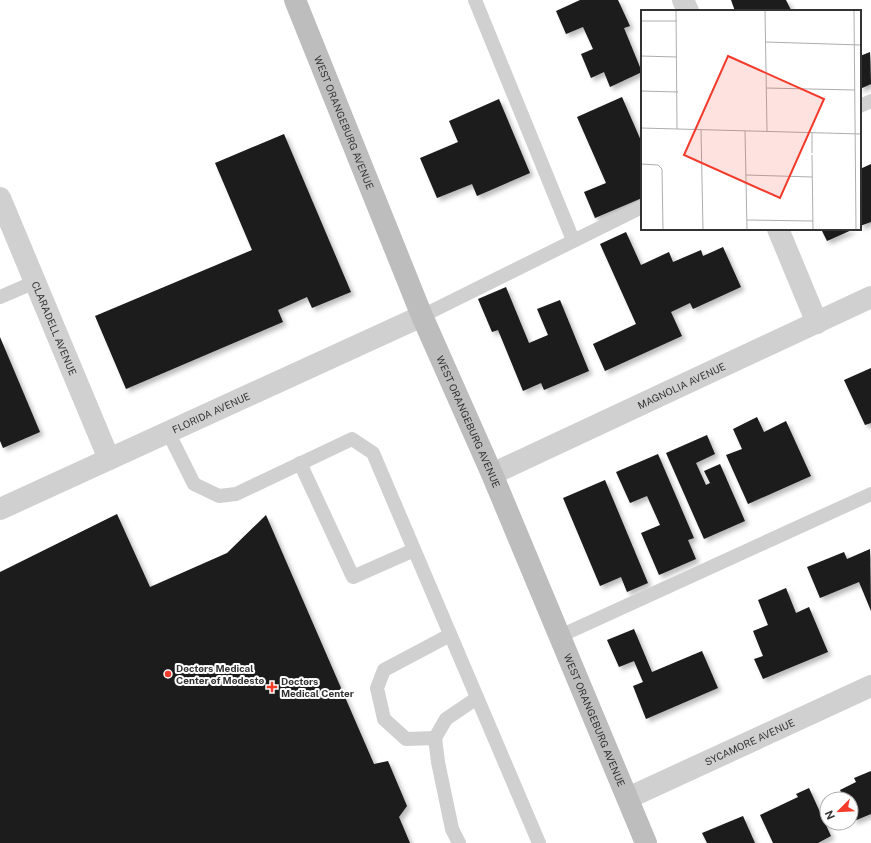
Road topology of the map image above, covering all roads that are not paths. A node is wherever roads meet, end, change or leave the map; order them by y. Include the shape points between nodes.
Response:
1 (295, 0) edge
2 (475, 0) edge
3 (683, 0) edge
4 (688, 10) edge
5 (871, 101) edge
6 (861, 106) edge
7 (0, 198) edge
8 (641, 207) edge
9 (778, 230) edge
10 (573, 240) junction
11 (35, 282) junction
12 (0, 297) edge
13 (871, 297) edge
14 (422, 316) junction
15 (817, 323) junction
16 (168, 432) junction
17 (109, 459) junction
18 (300, 464) junction
19 (492, 474) junction
20 (871, 494) edge
21 (0, 509) edge
22 (414, 550) junction
23 (450, 635) junction
24 (560, 636) junction
25 (871, 686) edge
26 (477, 698) junction
27 (435, 738) junction
28 (628, 798) junction
29 (459, 843) edge
30 (539, 843) edge
31 (646, 843) edge

1 - 14 street, WEST ORANGEBURG AVENUE
2 - 10 lane
3 - 4 street
5 - 6 lane
7 - 11 street, CLARADELL AVENUE
8 - 10 lane
9 - 15 street
10 - 14 lane
11 - 12 lane
11 - 17 street, CLARADELL AVENUE
13 - 15 street, MAGNOLIA AVENUE
14 - 16 street, FLORIDA AVENUE
14 - 19 street, WEST ORANGEBURG AVENUE
15 - 19 street, MAGNOLIA AVENUE
16 - 17 street, FLORIDA AVENUE
16 - 18 lane via 194,484 219,496 236,494
17 - 21 street, FLORIDA AVENUE
18 - 22 lane via 352,439 373,453
18 - 22 lane via 352,576
19 - 24 street, WEST ORANGEBURG AVENUE
20 - 24 lane
22 - 23 lane
23 - 26 lane
23 - 27 lane via 384,670 377,688 384,719 406,739
24 - 28 street, WEST ORANGEBURG AVENUE
25 - 28 street, SYCAMORE AVENUE
26 - 27 lane via 446,719
26 - 30 lane
27 - 29 lane via 450,822
28 - 31 street, WEST ORANGEBURG AVENUE

